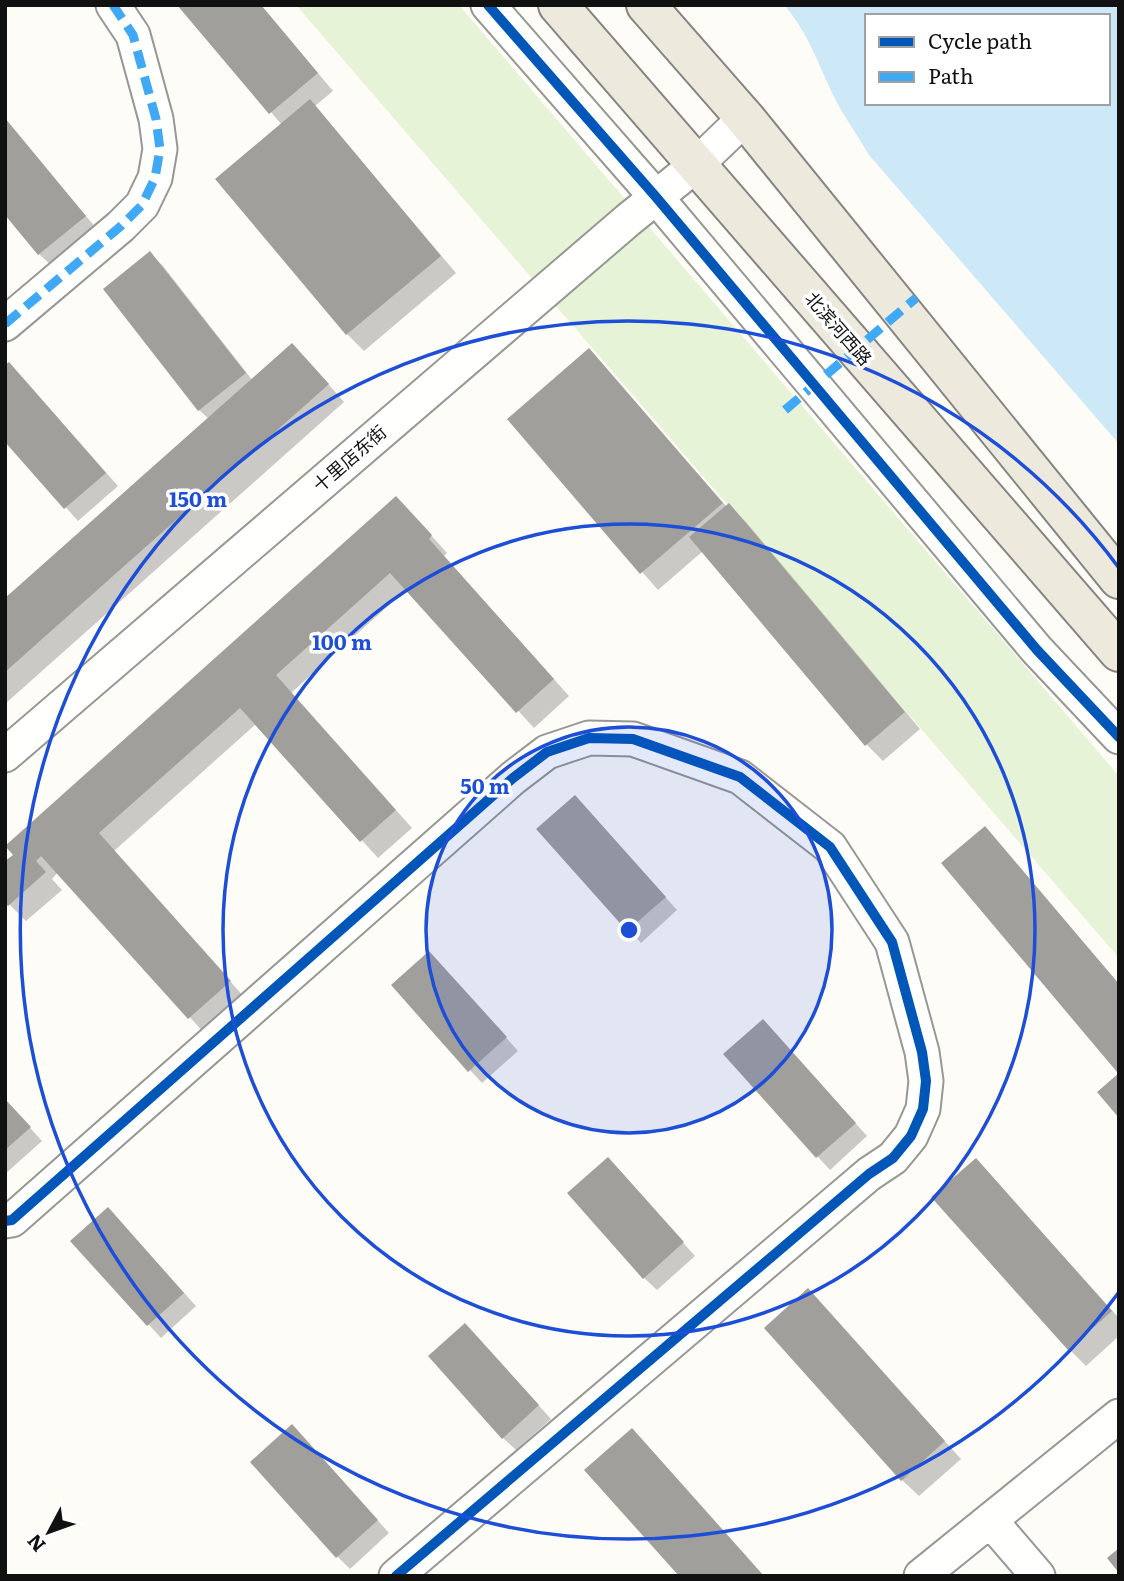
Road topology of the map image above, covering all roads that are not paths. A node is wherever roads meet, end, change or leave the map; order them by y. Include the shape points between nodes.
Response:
1 (113, 5) edge
2 (488, 5) edge
3 (558, 5) edge
4 (646, 5) edge
5 (744, 118) junction
6 (696, 165) junction
7 (656, 197) junction
8 (5, 324) edge
9 (1119, 579) edge
10 (1119, 652) edge
11 (1119, 737) edge
12 (5, 755) edge
13 (5, 1221) edge
14 (1119, 1416) edge
15 (990, 1520) junction
16 (396, 1576) edge
17 (921, 1576) edge
18 (1038, 1576) edge

1 - 8 street via 133,35 156,119 160,149 155,178 142,205 121,226
2 - 7 street
3 - 6 main road, 北滨河西路
4 - 5 main road
5 - 6 street, 十里店东街
5 - 9 main road
6 - 7 street, 十里店东街
6 - 10 main road, 北滨河西路
7 - 11 street via 1037,650
7 - 12 street, 十里店东街
13 - 16 street via 12,1220 547,752 589,738 633,739 740,777 830,847 892,942 926,1081 923,1109 911,1136 893,1158
14 - 15 street
15 - 17 street
15 - 18 street

